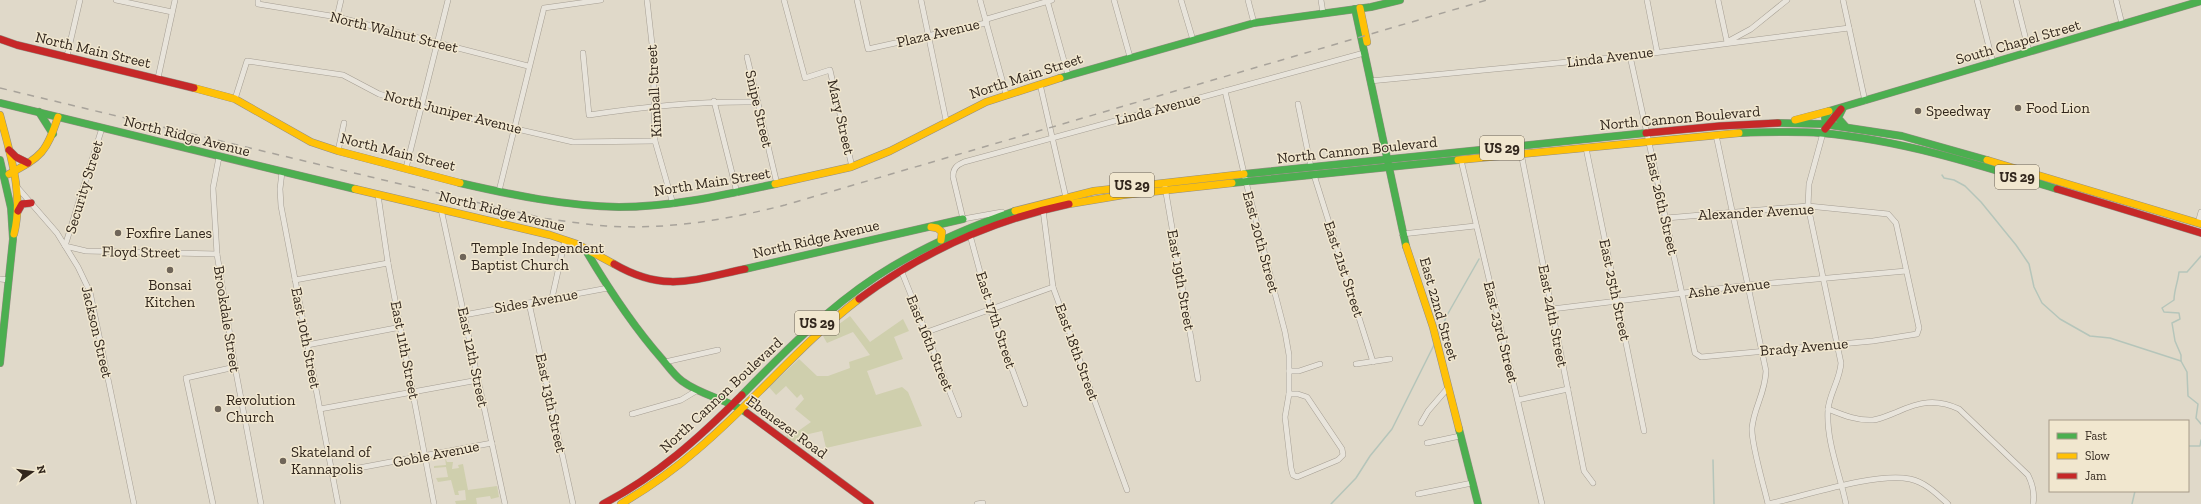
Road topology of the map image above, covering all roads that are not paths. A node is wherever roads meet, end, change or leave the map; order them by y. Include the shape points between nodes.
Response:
1 (80, 0) edge
2 (116, 0) edge
3 (176, 0) edge
4 (341, 0) edge
5 (448, 0) edge
6 (601, 0) edge
7 (647, 0) edge
8 (784, 0) edge
9 (858, 0) edge
10 (921, 0) edge
11 (980, 0) edge
12 (1049, 0) edge
13 (1114, 0) edge
14 (1181, 0) edge
15 (1248, 0) edge
16 (1321, 0) edge
17 (1400, 0) edge
18 (1647, 0) edge
19 (1718, 0) edge
20 (1787, 0) edge
21 (1843, 0) edge
22 (1977, 0) edge
23 (2016, 0) edge
24 (2116, 0) edge
25 (2201, 1) edge
26 (258, 2) edge
27 (1358, 9) junction
28 (172, 12) junction
29 (1323, 13) junction
30 (337, 17) junction
31 (986, 23) junction
32 (1254, 24) junction
33 (2122, 24) junction
34 (1850, 28) junction
35 (929, 36) junction
36 (0, 39) edge
37 (1193, 40) junction
38 (1727, 42) junction
39 (0, 44) edge
40 (438, 44) junction
41 (17, 46) junction
42 (1657, 51) junction
43 (2029, 52) junction
44 (583, 53) dead end
45 (1364, 53) junction
46 (67, 56) junction
47 (1630, 56) junction
48 (747, 57) dead end
49 (1130, 57) junction
50 (1993, 63) junction
51 (528, 66) junction
52 (1068, 75) junction
53 (158, 78) junction
54 (1372, 81) junction
55 (1040, 84) junction
56 (1225, 91) junction
57 (1006, 94) junction
58 (236, 99) junction
59 (714, 101) junction
60 (1865, 101) junction
61 (758, 102) junction
62 (0, 103) edge
63 (1298, 104) dead end
64 (654, 105) junction
65 (421, 106) junction
66 (1843, 108) junction
67 (1829, 111) junction
68 (39, 112) junction
69 (0, 115) edge
70 (58, 117) junction
71 (946, 120) junction
72 (344, 123) dead end
73 (1778, 123) junction
74 (1826, 124) junction
75 (1845, 126) junction
76 (102, 128) junction
77 (514, 128) junction
78 (1823, 133) junction
79 (53, 134) junction
80 (1646, 134) junction
81 (1716, 135) junction
82 (1052, 138) junction
83 (655, 141) junction
84 (1648, 142) junction
85 (7, 145) junction
86 (1520, 146) junction
87 (1586, 148) junction
88 (338, 151) junction
89 (1522, 155) junction
90 (219, 157) junction
91 (0, 160) edge
92 (1462, 160) junction
93 (28, 163) junction
94 (1387, 164) junction
95 (852, 167) junction
96 (1312, 167) junction
97 (406, 168) junction
98 (282, 172) junction
99 (1244, 174) junction
100 (1314, 175) junction
101 (14, 176) junction
102 (2, 178) edge
103 (1164, 182) junction
104 (1246, 182) junction
105 (776, 184) junction
106 (1165, 190) junction
107 (499, 191) junction
108 (737, 193) junction
109 (378, 195) junction
110 (1065, 195) junction
111 (31, 203) junction
112 (673, 204) junction
113 (1067, 204) junction
114 (1808, 206) junction
115 (441, 209) junction
116 (1016, 209) junction
117 (1043, 210) junction
118 (1732, 211) junction
119 (2201, 212) edge
120 (17, 213) junction
121 (1666, 218) junction
122 (963, 219) junction
123 (2199, 224) edge
124 (1476, 226) junction
125 (931, 227) junction
126 (2201, 233) edge
127 (1402, 234) junction
128 (970, 235) junction
129 (13, 237) junction
130 (564, 240) junction
131 (941, 240) junction
132 (65, 246) junction
133 (585, 248) junction
134 (217, 254) junction
135 (388, 263) junction
136 (902, 270) junction
137 (1906, 271) junction
138 (0, 279) edge
139 (1823, 279) junction
140 (9, 280) junction
141 (295, 280) junction
142 (1749, 285) junction
143 (1053, 287) junction
144 (608, 288) junction
145 (1682, 294) junction
146 (552, 298) junction
147 (1617, 301) junction
148 (529, 303) junction
149 (990, 309) junction
150 (1552, 309) junction
151 (464, 315) junction
152 (401, 327) junction
153 (927, 332) junction
154 (1837, 344) junction
155 (307, 345) junction
156 (718, 350) dead end
157 (1762, 351) junction
158 (1695, 352) joint
159 (1390, 359) dead end
160 (665, 362) junction
161 (1373, 362) junction
162 (0, 363) edge
163 (1320, 364) dead end
164 (1356, 364) dead end
165 (235, 368) junction
166 (1289, 371) junction
167 (1198, 379) dead end
168 (478, 380) junction
169 (1448, 389) junction
170 (1568, 389) junction
171 (696, 391) junction
172 (413, 392) junction
173 (1289, 394) junction
174 (1518, 400) junction
175 (1025, 404) dead end
176 (732, 405) junction
177 (740, 408) junction
178 (320, 409) junction
179 (1828, 409) junction
180 (632, 414) dead end
181 (959, 415) dead end
182 (1421, 423) dead end
183 (1644, 431) dead end
184 (1460, 436) junction
185 (492, 443) junction
186 (1427, 443) dead end
187 (425, 456) junction
188 (332, 473) junction
189 (1472, 483) junction
190 (1592, 483) dead end
191 (1842, 486) junction
192 (1127, 490) dead end
193 (1418, 494) dead end
194 (983, 502) dead end
195 (134, 504) edge
196 (213, 504) edge
197 (261, 504) edge
198 (338, 504) edge
199 (434, 504) edge
200 (505, 504) edge
201 (573, 504) edge
202 (604, 504) edge
203 (621, 504) edge
204 (870, 504) edge
205 (977, 504) edge
206 (1478, 504) edge
207 (1542, 504) edge
208 (1768, 504) edge
209 (1846, 504) edge
210 (1948, 504) edge
211 (2033, 504) edge

1 - 46 street
2 - 28 street
3 - 28 street
4 - 30 street
5 - 40 street
6 - 51 street via 544,8
7 - 64 street, Kimball Street via 653,53
8 - 95 street, Mary Street via 805,78 830,70
9 - 35 street, Plaza Avenue via 868,49
10 - 35 street
11 - 31 street
12 - 31 street, Plaza Avenue via 987,19
12 - 52 street
13 - 49 street
14 - 37 street
15 - 32 street
16 - 29 street
17 - 27 main road, North Main Street
18 - 42 street
19 - 38 street
20 - 38 street via 1751,29
21 - 34 street
22 - 50 street
23 - 43 street
24 - 33 street
25 - 33 main road, South Chapel Street
26 - 30 street, North Walnut Street
27 - 29 main road, North Main Street
27 - 45 main road, East 22nd Street
27 - 54 main road, East 22nd Street
28 - 53 street
29 - 32 main road, North Main Street
30 - 40 street, North Walnut Street
31 - 35 street, Plaza Avenue
31 - 57 street
32 - 37 main road, North Main Street
33 - 43 main road, South Chapel Street
34 - 38 street, Linda Avenue
34 - 60 street
35 - 71 street
36 - 41 main road, North Main Street via 13,42
37 - 49 main road, North Main Street
38 - 42 street, Linda Avenue
39 - 41 main road
40 - 51 street, North Walnut Street
40 - 65 street
41 - 46 main road, North Main Street
42 - 47 street, Linda Avenue
43 - 50 main road, South Chapel Street
44 - 64 street via 589,115
45 - 54 main road, East 22nd Street
45 - 56 street, Linda Avenue
46 - 53 main road, North Main Street
47 - 54 street, Linda Avenue
47 - 80 street, East 26th Street
48 - 61 street, Snipe Street
49 - 52 main road, North Main Street
50 - 60 main road, South Chapel Street
51 - 77 street
52 - 55 main road, North Main Street
53 - 58 main road, North Main Street
54 - 94 main road, East 22nd Street
55 - 57 main road, North Main Street
55 - 82 street
56 - 82 street, Linda Avenue
56 - 99 street, East 20th Street
57 - 71 main road, North Main Street via 975,105
58 - 65 street, North Juniper Avenue via 246,61 344,75 379,94
58 - 88 main road, North Main Street via 311,142
59 - 61 street
59 - 64 street
59 - 108 street
60 - 66 main road, South Chapel Street
61 - 105 street, Snipe Street
62 - 68 main road, North Ridge Avenue
63 - 96 street
64 - 83 street, Kimball Street
65 - 77 street, North Juniper Avenue
65 - 97 street
66 - 67 main road, South Chapel Street
66 - 74 main road, South Chapel Street
66 - 75 main road via 1838,118
67 - 73 main road
67 - 74 main road, South Chapel Street via 1825,118
68 - 70 main road, North Ridge Avenue
68 - 79 main road via 46,119
69 - 85 main road
70 - 76 main road, North Ridge Avenue
70 - 79 main road
71 - 95 main road, North Main Street
72 - 88 street
73 - 74 main road, North Cannon Boulevard / US 29
73 - 80 main road, North Cannon Boulevard / US 29
74 - 75 main road, North Cannon Boulevard / US 29
74 - 78 main road, South Chapel Street
75 - 123 main road, North Cannon Boulevard / US 29 via 1917,139
76 - 90 main road, North Ridge Avenue
76 - 132 street, Security Street
77 - 83 street, North Juniper Avenue via 573,142
77 - 107 street
78 - 81 main road, North Cannon Boulevard / US 29 via 1764,131
78 - 114 street via 1809,184
78 - 126 main road, North Cannon Boulevard / US 29 via 1864,137 1926,150
79 - 93 main road via 46,151
80 - 84 street, East 26th Street
80 - 86 main road, North Cannon Boulevard / US 29
81 - 84 main road, North Cannon Boulevard / US 29
81 - 118 street
82 - 110 street
82 - 122 street, Linda Avenue via 964,162 954,170 953,177
83 - 112 street, Kimball Street
84 - 87 main road, North Cannon Boulevard / US 29
84 - 121 street, East 26th Street
85 - 93 main road via 11,153
85 - 101 main road
86 - 89 street, East 24th Street
86 - 94 main road, North Cannon Boulevard / US 29
87 - 89 main road, North Cannon Boulevard / US 29
87 - 147 street, East 25th Street
88 - 97 main road, North Main Street
89 - 92 main road, North Cannon Boulevard / US 29
89 - 150 street, East 24th Street
90 - 98 main road, North Ridge Avenue
90 - 134 street, Brookdale Street via 213,188
91 - 102 main road
92 - 94 main road, North Cannon Boulevard / US 29
92 - 124 street, East 23rd Street
93 - 101 main road
94 - 96 main road, North Cannon Boulevard / US 29
94 - 100 main road, North Cannon Boulevard / US 29
94 - 127 main road, East 22nd Street
95 - 105 main road, North Main Street
96 - 99 main road, North Cannon Boulevard / US 29
97 - 107 main road, North Main Street
98 - 109 main road, North Ridge Avenue
98 - 141 street, East 10th Street via 282,206
99 - 103 main road, North Cannon Boulevard / US 29
99 - 104 street, East 20th Street
100 - 104 main road, North Cannon Boulevard / US 29
100 - 161 street, East 21st Street
101 - 102 main road
101 - 111 street, Jackson Street via 18,188
101 - 120 main road
102 - 129 main road via 11,208
103 - 106 street, East 19th Street
103 - 110 main road, North Cannon Boulevard / US 29
104 - 106 main road, North Cannon Boulevard / US 29
104 - 166 street, East 20th Street via 1285,332
105 - 108 main road, North Main Street
106 - 113 main road, North Cannon Boulevard / US 29
106 - 167 street, East 19th Street
107 - 112 main road, North Main Street via 544,200 598,206
108 - 112 main road, North Main Street
109 - 115 main road, North Ridge Avenue
109 - 135 street, East 11th Street
110 - 113 street
110 - 116 main road, North Cannon Boulevard / US 29
111 - 120 main road via 22,204
111 - 132 street, Jackson Street
113 - 117 main road, North Cannon Boulevard / US 29
114 - 118 street, Alexander Avenue
114 - 137 street, Alexander Avenue via 1888,214 1896,223
114 - 139 street
115 - 130 main road, North Ridge Avenue
115 - 151 street, East 12th Street
116 - 122 street, North Ridge Avenue
116 - 131 main road, North Cannon Boulevard / US 29 via 969,226
117 - 128 main road, North Cannon Boulevard / US 29
117 - 143 street, East 18th Street
118 - 121 street, Alexander Avenue
118 - 142 street
119 - 123 street
120 - 129 main road via 17,226
121 - 145 street, East 26th Street
122 - 125 main road, North Ridge Avenue
124 - 127 street
124 - 174 street, East 23rd Street
125 - 131 main road via 942,232
125 - 133 main road, North Ridge Avenue via 678,284 646,280
127 - 169 main road, East 22nd Street via 1432,327
128 - 136 main road, North Cannon Boulevard / US 29
128 - 149 street, East 17th Street
129 - 140 main road
130 - 133 main road, North Ridge Avenue
130 - 146 street
131 - 176 main road, North Cannon Boulevard / US 29 via 892,266 844,300 808,331
132 - 134 street, Floyd Street via 86,251
132 - 195 street, Jackson Street via 90,292
133 - 144 main road, Ebenezer Road
134 - 165 street, Brookdale Street
135 - 141 street
135 - 152 street, East 11th Street
136 - 153 street, East 16th Street
136 - 177 main road, North Cannon Boulevard / US 29 via 827,325
137 - 139 street, Ashe Avenue
137 - 154 street, Brady Avenue via 1919,328 1917,334
138 - 140 street
139 - 142 street, Ashe Avenue
139 - 154 street
140 - 162 main road
141 - 155 street, East 10th Street
142 - 145 street, Ashe Avenue
142 - 157 street
143 - 149 street
143 - 192 street, East 18th Street
144 - 146 street, Sides Avenue
144 - 160 main road, Ebenezer Road
145 - 147 street, Ashe Avenue
145 - 158 street, East 26th Street
146 - 148 street, Sides Avenue
147 - 150 street, Ashe Avenue
147 - 183 street, East 25th Street
148 - 151 street, Sides Avenue
148 - 201 street, East 13th Street
149 - 153 street
149 - 175 street, East 17th Street
150 - 170 street, East 24th Street
151 - 168 street, East 12th Street
152 - 155 street
152 - 172 street, East 11th Street
153 - 181 street, East 16th Street
154 - 157 street, Brady Avenue
154 - 179 street via 1841,363 1840,375
155 - 178 street, East 10th Street
156 - 160 street
157 - 158 street, Brady Avenue via 1701,357
157 - 208 street via 1766,384 1754,415 1752,429
159 - 161 street
160 - 171 main road, Ebenezer Road via 680,380
161 - 164 street
163 - 166 street via 1299,371
165 - 196 street via 186,378
165 - 197 street, Brookdale Street
166 - 173 street, East 20th Street
168 - 172 street
168 - 185 street, East 12th Street
169 - 182 street
169 - 184 main road, East 22nd Street
170 - 174 street
170 - 190 street, East 24th Street via 1584,471
171 - 176 main road, Ebenezer Road
171 - 180 street via 681,400
172 - 178 street
172 - 187 street, East 11th Street
173 - 173 street, East 20th Street via 1307,397 1342,449 1343,455 1338,460 1297,476 1293,475 1291,468 1286,424 1286,400
174 - 207 street, East 23rd Street
176 - 177 main road, Ebenezer Road
176 - 202 main road, North Cannon Boulevard / US 29 via 665,466
177 - 203 main road, North Cannon Boulevard / US 29 via 672,471
177 - 204 main road, Ebenezer Road
178 - 188 street, East 10th Street
179 - 191 street via 1828,425
179 - 211 street via 1846,417 1874,420 1928,401 1950,405 1959,410 2028,475 2035,496
184 - 186 street
184 - 189 main road, East 22nd Street
185 - 187 street, Goble Avenue
185 - 200 street, East 12th Street
187 - 188 street, Goble Avenue
187 - 199 street, East 11th Street
188 - 198 street, East 10th Street
189 - 193 street
189 - 206 main road, East 22nd Street
191 - 208 street
191 - 209 street
191 - 210 street via 1897,477 1911,479 1925,485
194 - 205 street

